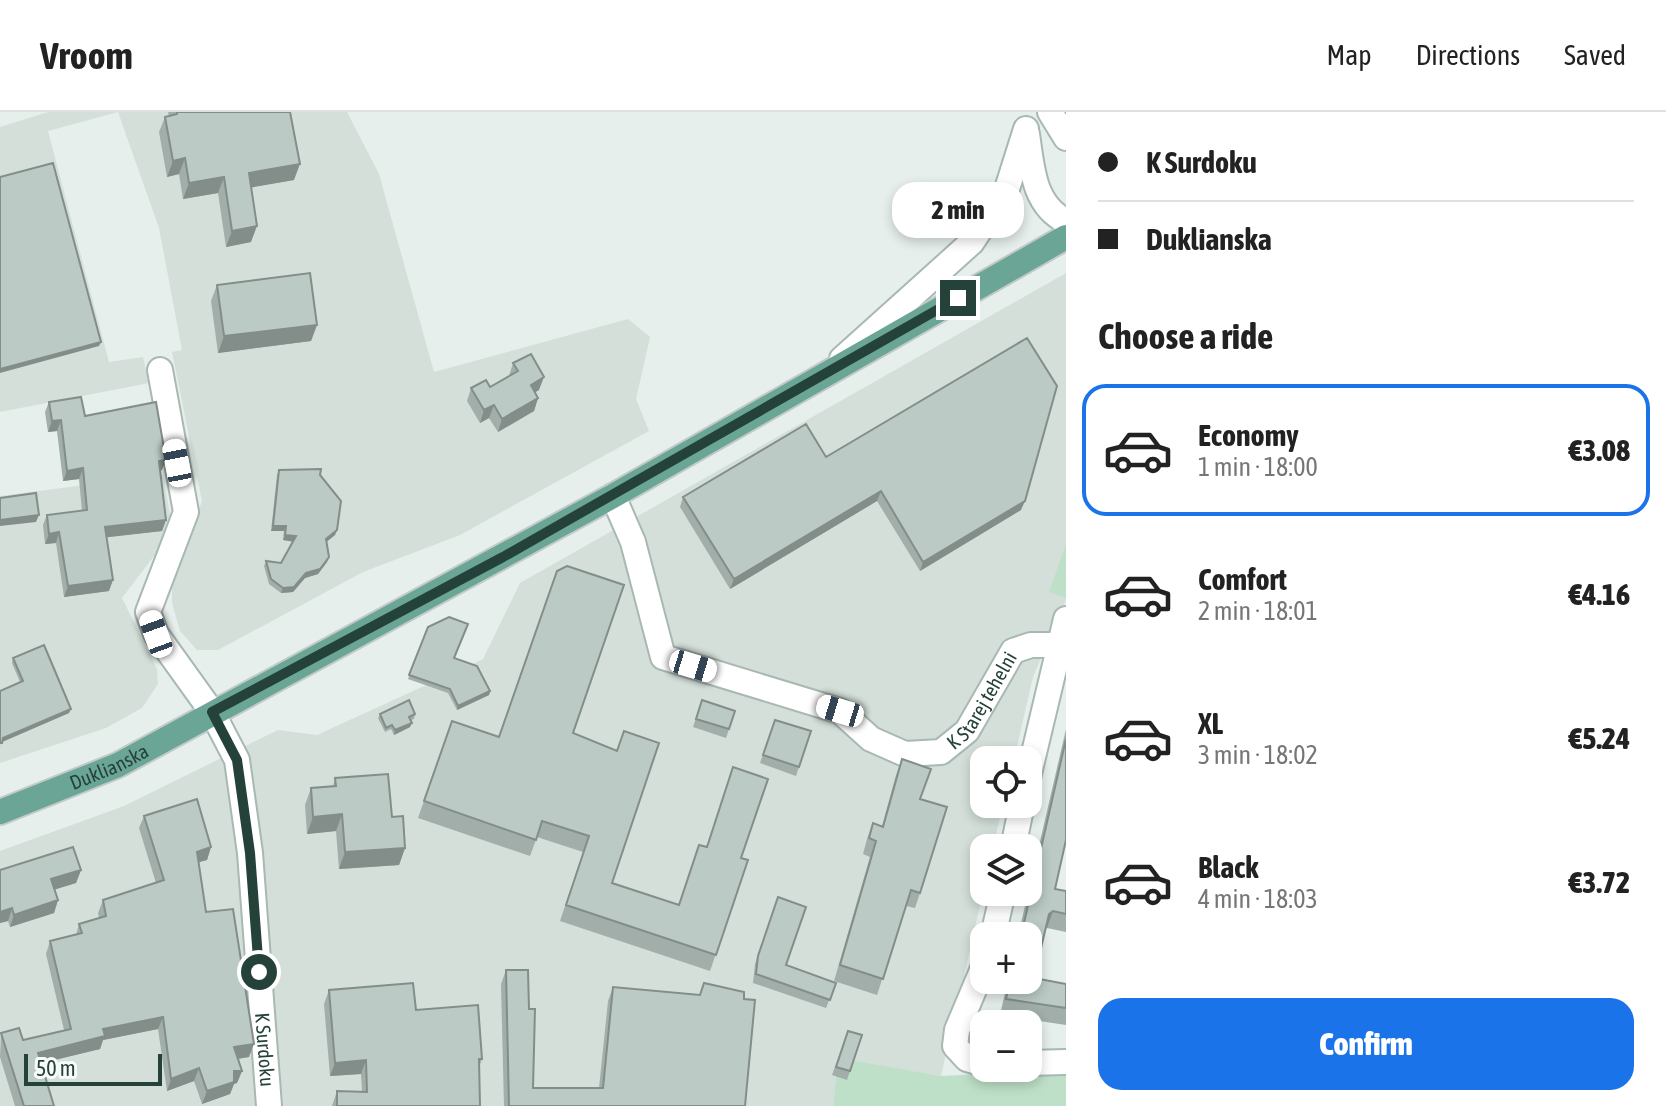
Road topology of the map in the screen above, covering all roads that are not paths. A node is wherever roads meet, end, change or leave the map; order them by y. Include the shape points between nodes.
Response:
1 (1052, 112) edge
2 (1026, 120) edge
3 (1066, 125) edge
4 (1066, 138) edge
5 (1066, 221) edge
6 (1066, 237) edge
7 (160, 370) dead end
8 (823, 375) junction
9 (613, 496) junction
10 (1066, 619) edge
11 (1062, 645) edge
12 (212, 712) junction
13 (1036, 746) edge
14 (0, 812) edge
15 (972, 994) edge
16 (970, 1060) edge
17 (1066, 1062) edge
18 (1042, 1063) edge
19 (269, 1106) edge

1 - 3 street
1 - 4 street
2 - 5 street via 1039,195 1051,213
2 - 8 street via 1007,189 972,242
6 - 8 main road, Duklianska
7 - 12 street via 186,512 148,612 156,634
8 - 9 main road, Duklianska
9 - 11 street, K Starej tehelni via 633,542 663,657 840,711 871,739 905,754 941,752 967,731 1013,651
9 - 12 main road, Duklianska
10 - 11 street, K Starej tehelni
11 - 13 street, K Starej tehelni
12 - 14 main road, Duklianska via 118,765
12 - 19 street, K Surdoku via 237,760 250,853
15 - 16 street via 955,1046
17 - 18 street

